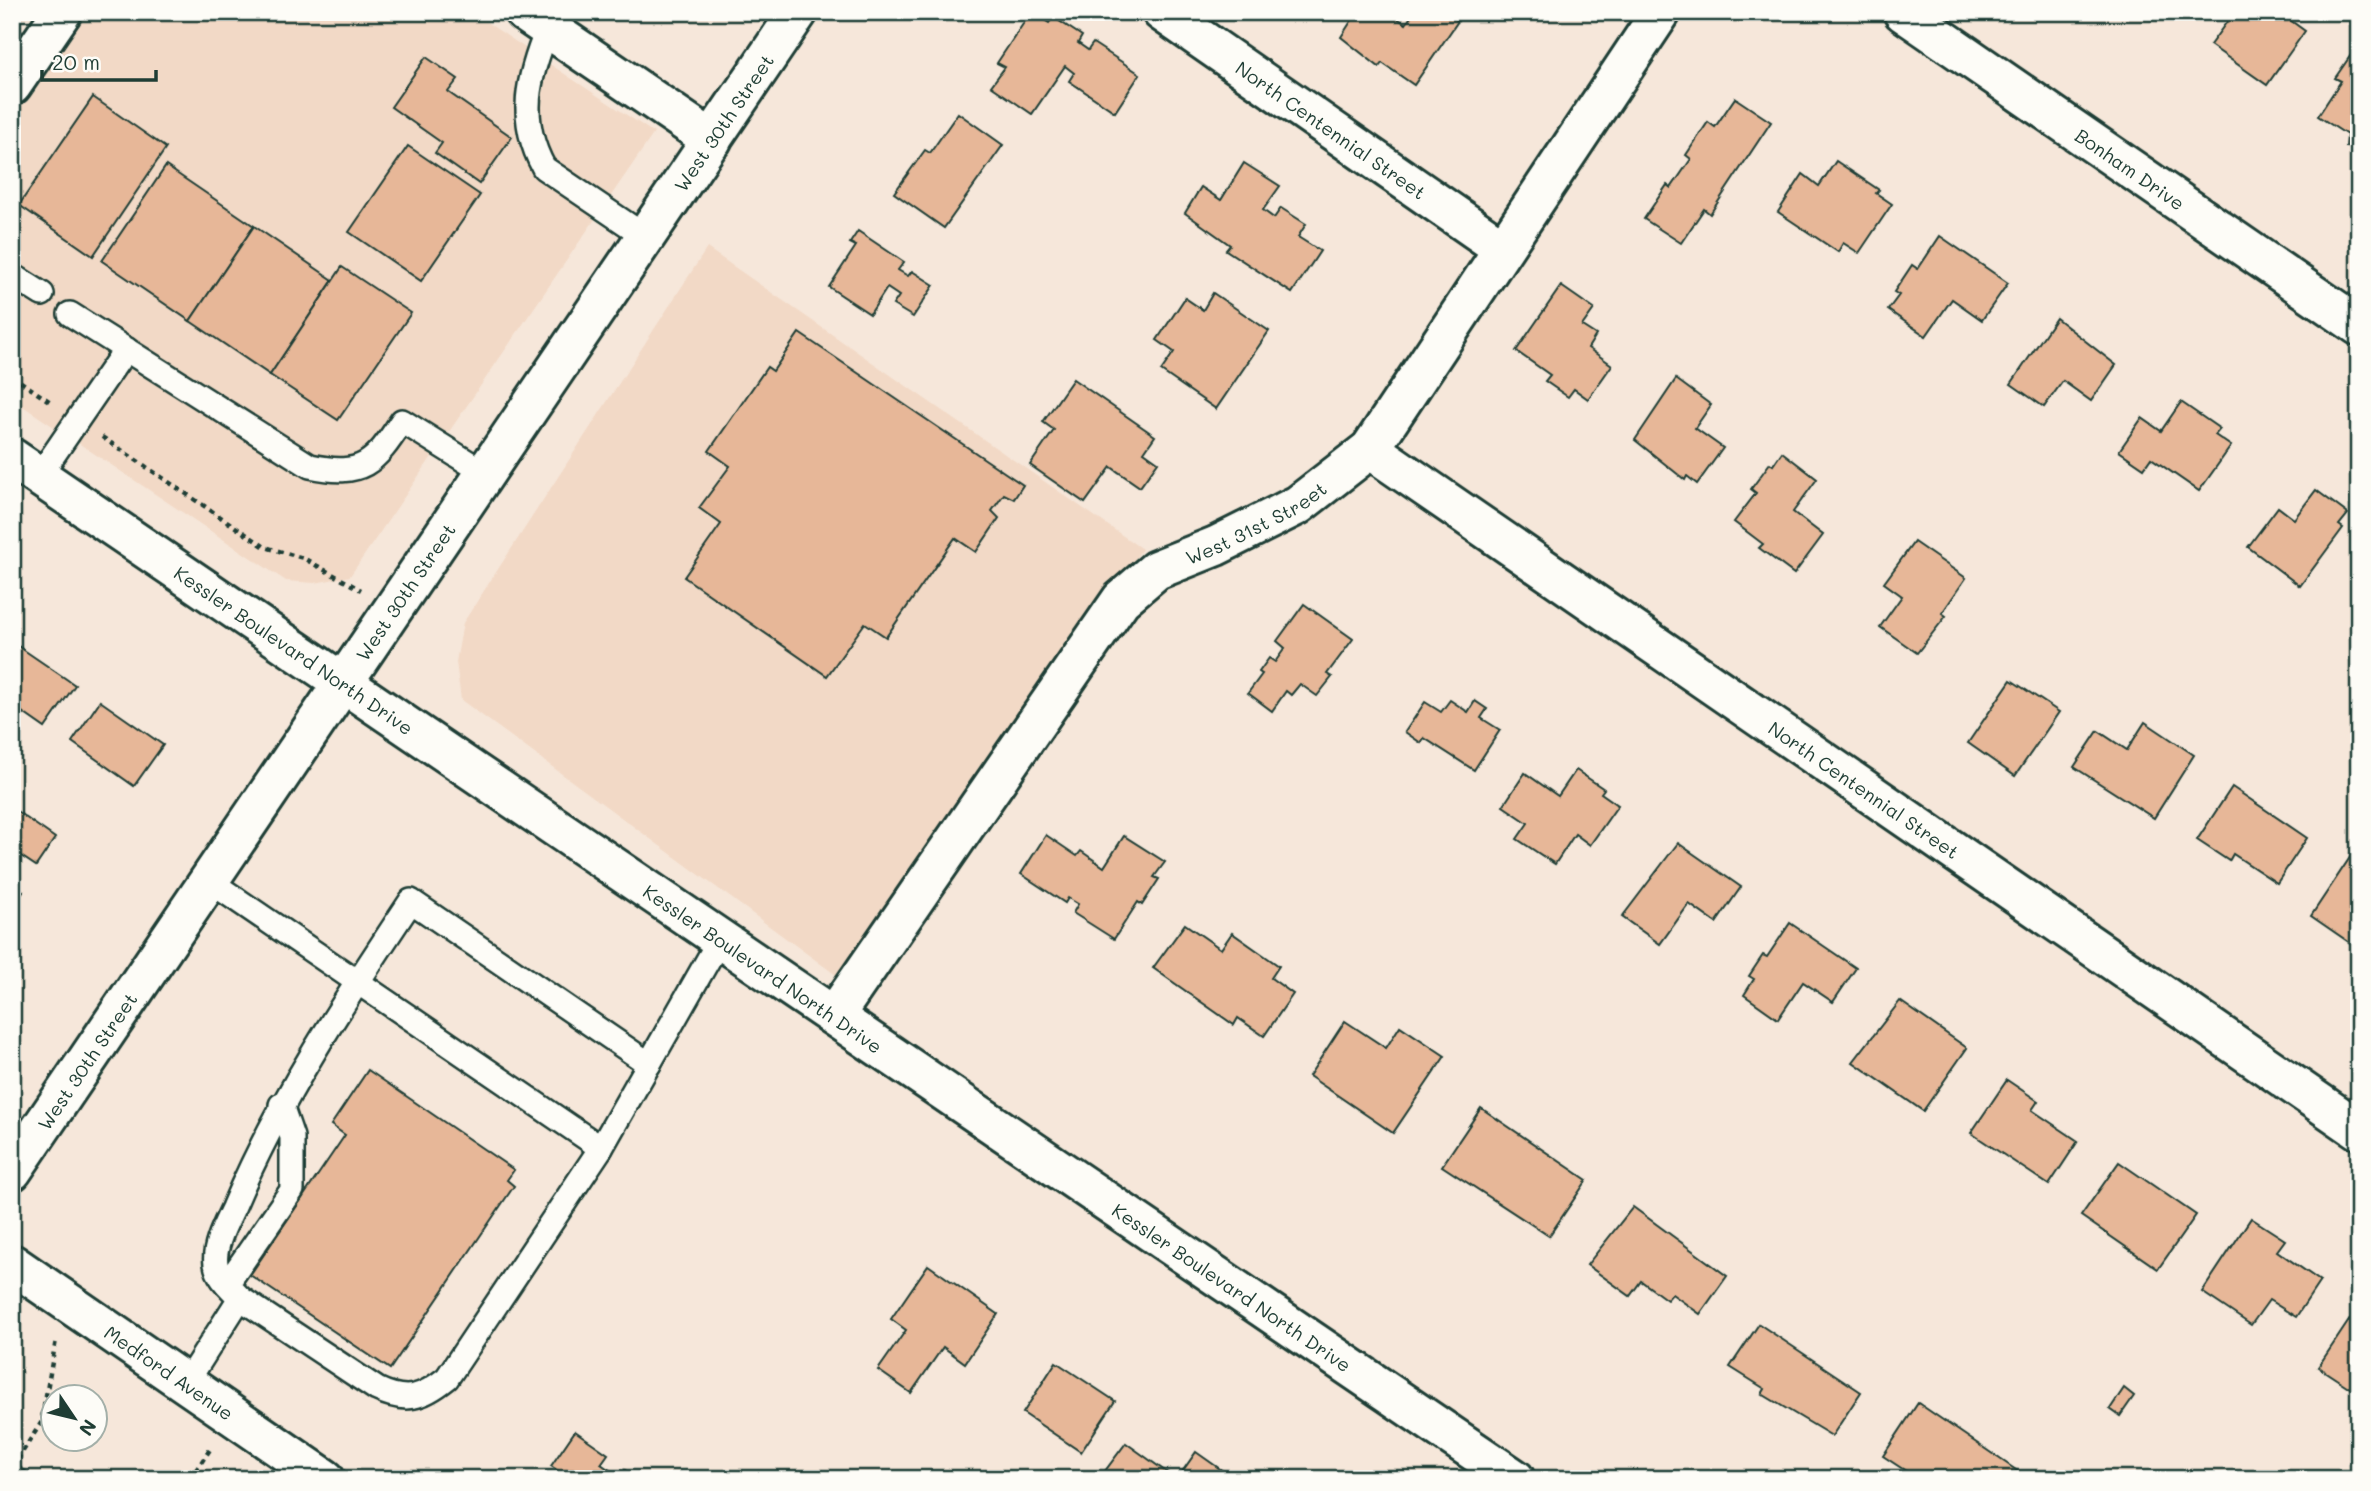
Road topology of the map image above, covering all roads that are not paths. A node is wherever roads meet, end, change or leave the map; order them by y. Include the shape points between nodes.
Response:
1 (62, 12) edge
2 (798, 12) edge
3 (1162, 12) edge
4 (1661, 12) edge
5 (1903, 12) edge
6 (536, 20) edge
7 (12, 85) edge
8 (712, 140) junction
9 (646, 237) junction
10 (1502, 248) junction
11 (12, 275) edge
12 (42, 294) dead end
13 (70, 314) dead end
14 (2358, 324) edge
15 (126, 349) junction
16 (1370, 449) junction
17 (26, 467) edge
18 (485, 473) junction
19 (342, 683) junction
20 (208, 880) junction
21 (720, 939) junction
22 (356, 983) junction
23 (834, 1016) junction
24 (649, 1064) junction
25 (282, 1105) junction
26 (2359, 1130) edge
27 (601, 1148) junction
28 (12, 1171) edge
29 (12, 1264) edge
30 (234, 1291) junction
31 (186, 1383) junction
32 (325, 1479) edge
33 (1515, 1479) edge

1 - 7 street
2 - 8 street, West 30th Street
3 - 10 street, North Centennial Street
4 - 10 street, West 31st Street
5 - 14 street, Bonham Drive
6 - 8 street
6 - 9 lane via 527,105 535,151 544,168
8 - 9 street, West 30th Street
9 - 18 street, West 30th Street
10 - 16 street, West 31st Street
11 - 12 lane
13 - 15 lane
15 - 17 lane via 77,420
15 - 18 lane via 310,466 342,472 362,466 384,449 402,421
16 - 23 street, West 31st Street via 1298,505 1156,570 1122,600
16 - 26 street, North Centennial Street
17 - 19 street, Kessler Boulevard North Drive
18 - 19 street, West 30th Street
19 - 20 street, West 30th Street
19 - 21 street, Kessler Boulevard North Drive
20 - 22 lane
20 - 28 street, West 30th Street
21 - 23 street, Kessler Boulevard North Drive
21 - 24 lane
22 - 24 lane via 411,901
22 - 25 lane
22 - 27 lane
23 - 33 street, Kessler Boulevard North Drive
24 - 27 lane
25 - 30 lane via 292,1137 292,1190
25 - 30 lane via 252,1161 221,1236 215,1262
27 - 30 lane via 447,1378 428,1393 397,1399 377,1389
29 - 31 street, Medford Avenue
30 - 31 lane
31 - 32 street, Medford Avenue

